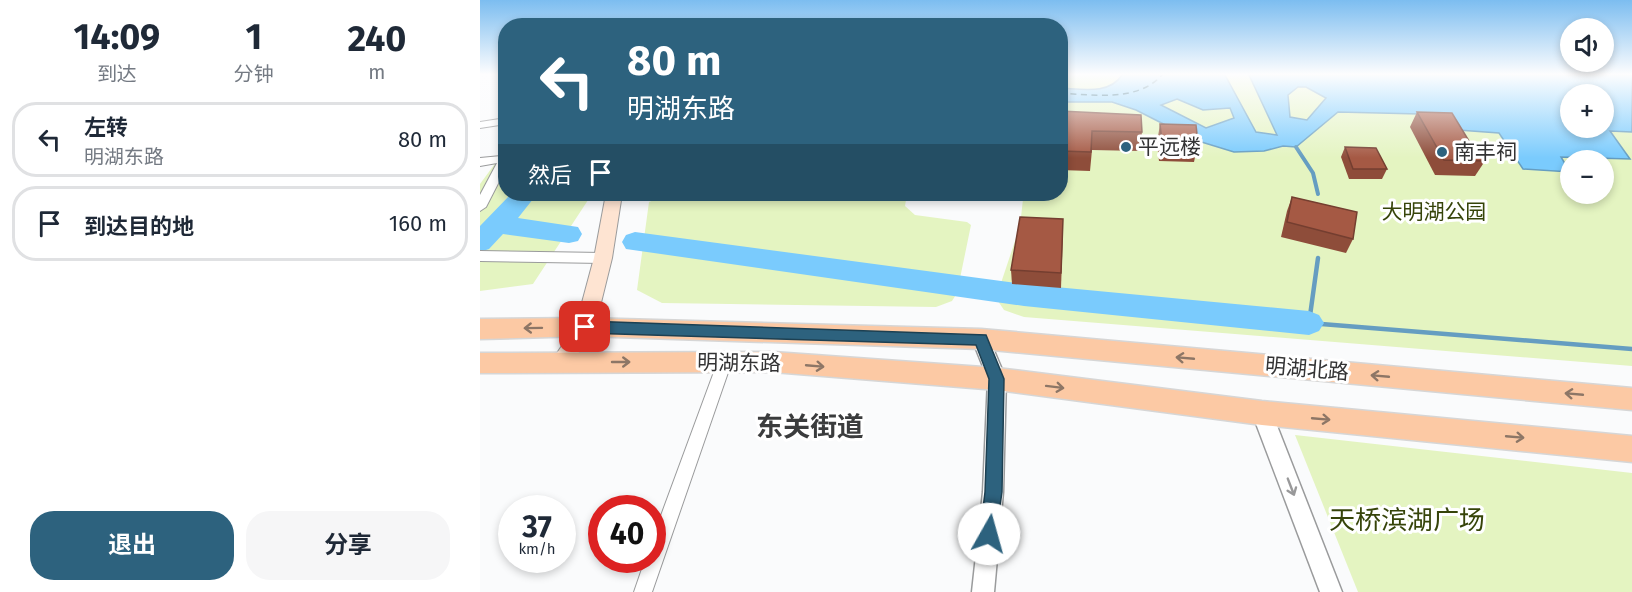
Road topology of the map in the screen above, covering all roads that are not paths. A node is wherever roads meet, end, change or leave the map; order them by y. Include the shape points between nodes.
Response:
1 (498, 122) edge
2 (480, 125) edge
3 (498, 158) edge
4 (480, 162) edge
5 (498, 171) edge
6 (613, 201) edge
7 (480, 207) edge
8 (480, 256) edge
9 (603, 258) junction
10 (585, 327) junction
11 (480, 329) edge
12 (981, 339) junction
13 (562, 362) junction
14 (725, 362) junction
15 (480, 363) edge
16 (997, 379) junction
17 (1632, 399) edge
18 (1262, 413) junction
19 (1632, 449) edge
20 (643, 592) edge
21 (983, 592) edge
22 (1331, 592) edge

1 - 2 street
3 - 4 street
5 - 7 street
6 - 9 main road
8 - 9 street
9 - 10 main road
10 -> 11 main road, 明湖东路
10 - 12 main road, 明湖东路
10 - 13 main road
12 - 16 street
17 -> 12 main road, 明湖北路
13 -> 14 main road, 明湖东路
13 - 15 main road, 明湖东路
14 -> 16 main road, 明湖东路
14 - 20 street
16 -> 18 main road
16 - 21 street via 993,492
18 -> 19 main road
18 -> 22 street

